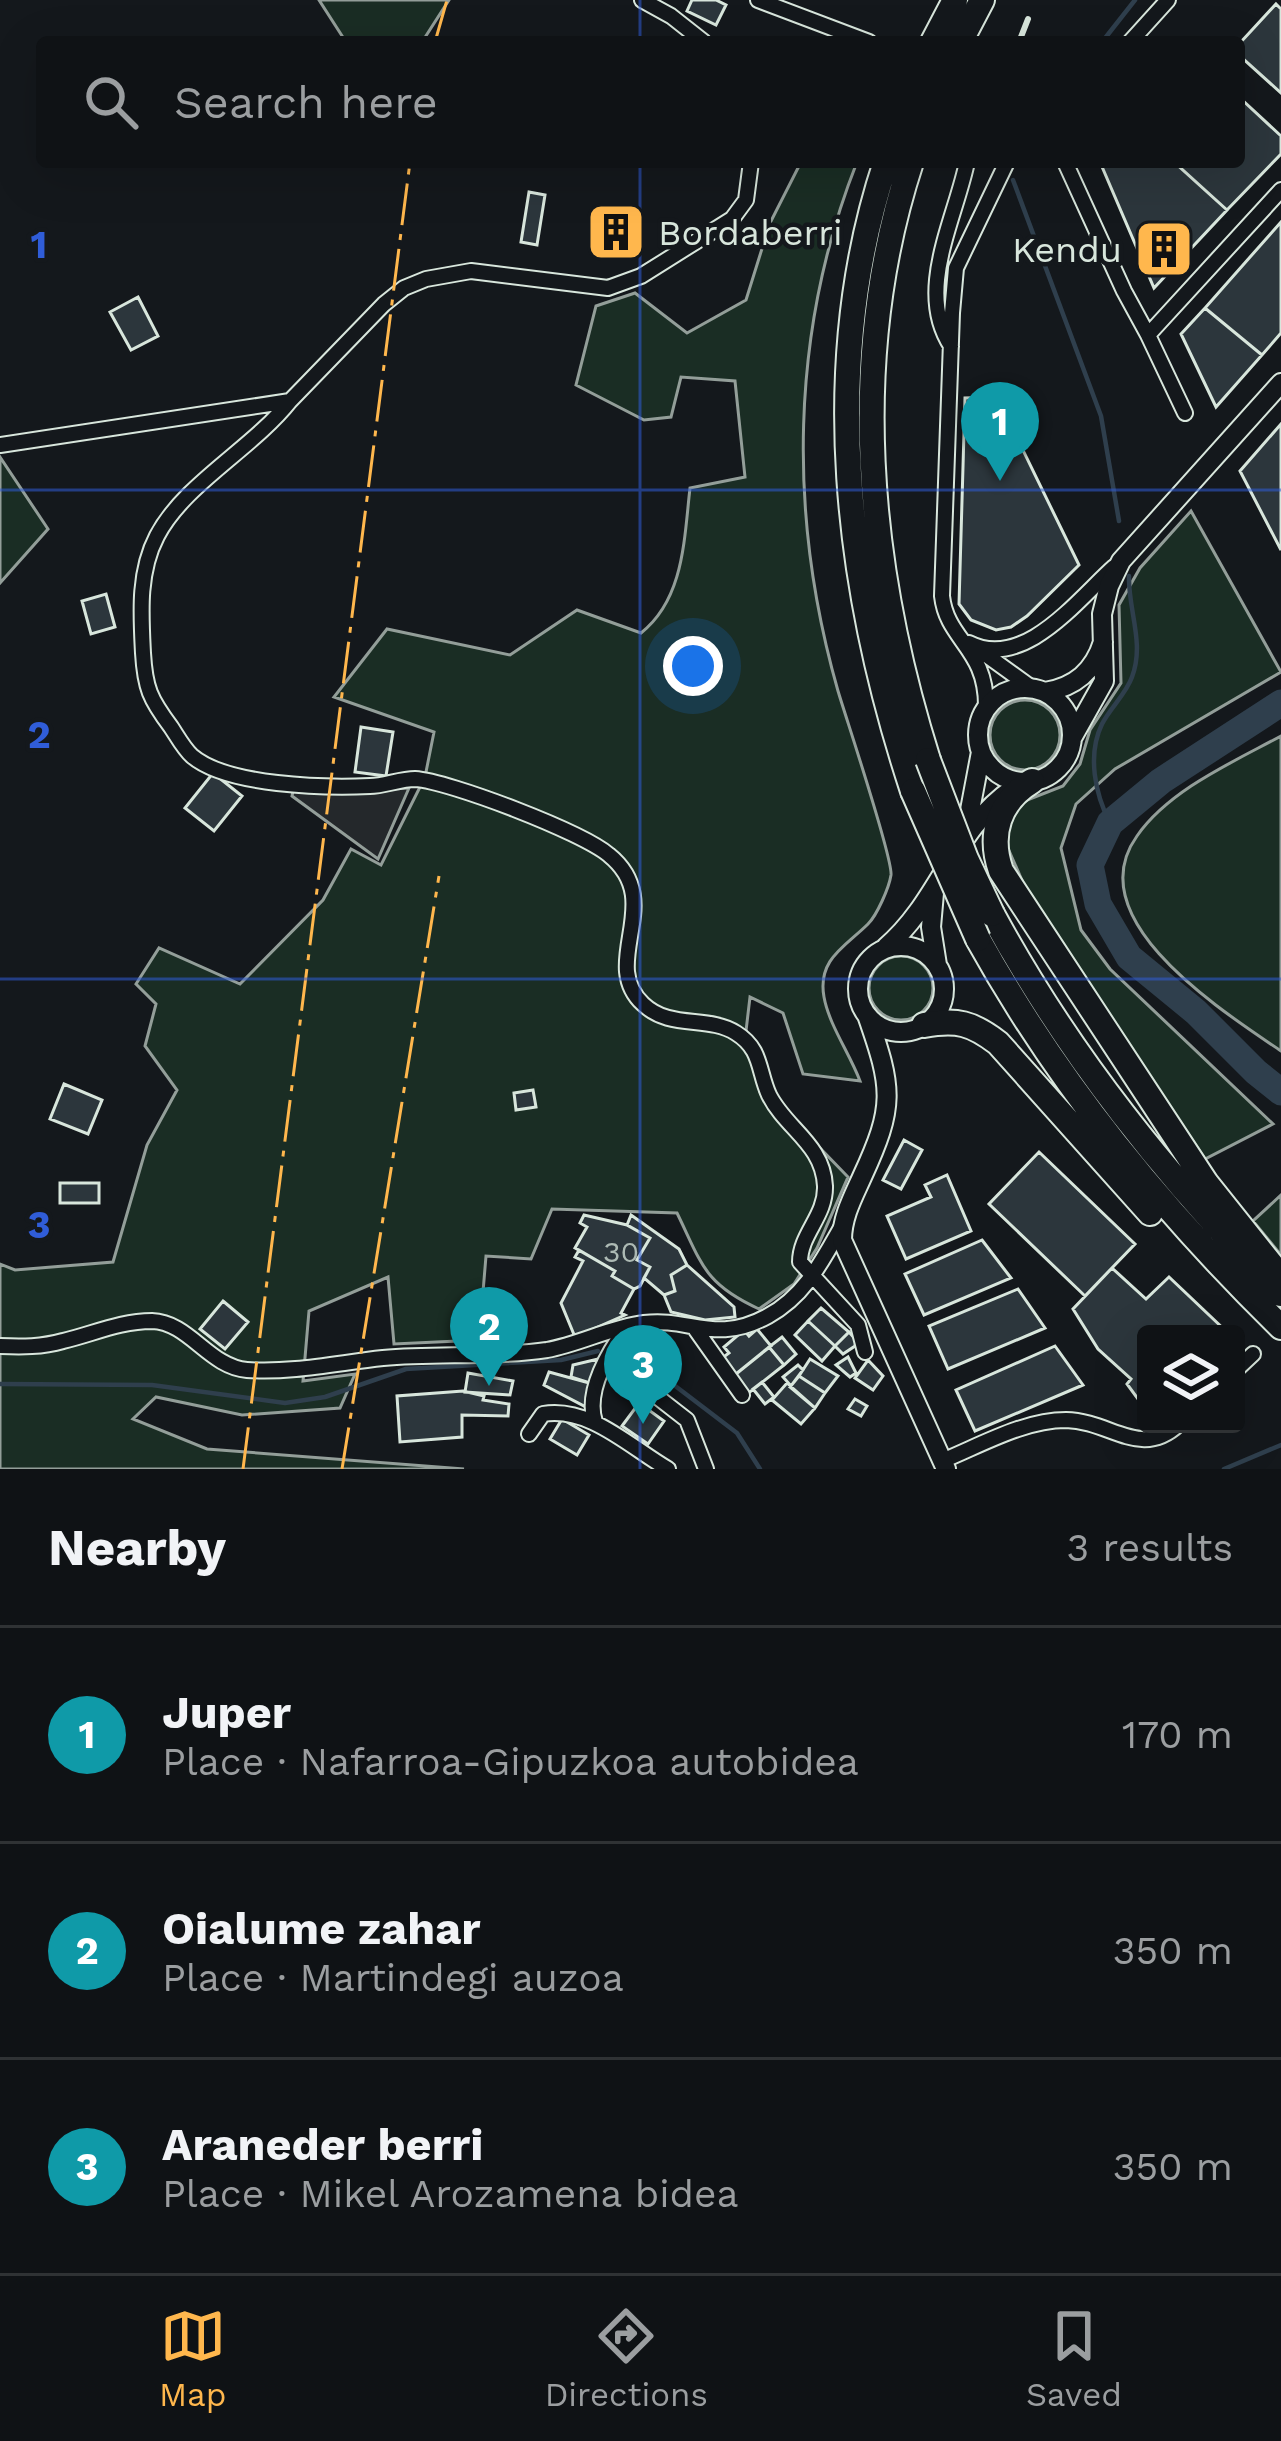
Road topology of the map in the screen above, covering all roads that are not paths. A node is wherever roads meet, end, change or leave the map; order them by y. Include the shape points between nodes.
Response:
1 (642, 0) edge
2 (758, 0) edge
3 (1168, 0) edge
4 (963, 15) edge
5 (696, 36) edge
6 (853, 36) edge
7 (940, 36) edge
8 (1135, 36) edge
9 (751, 168) edge
10 (884, 168) edge
11 (910, 168) edge
12 (965, 168) edge
13 (1004, 168) edge
14 (1069, 168) edge
15 (1281, 190) edge
16 (1148, 335) junction
17 (951, 346) junction
18 (1281, 383) edge
19 (290, 401) junction
20 (1185, 413) dead end
21 (0, 445) edge
22 (1121, 561) junction
23 (1103, 642) junction
24 (970, 643) junction
25 (1039, 690) junction
26 (986, 708) junction
27 (1072, 738) junction
28 (981, 752) junction
29 (1028, 781) junction
30 (963, 837) junction
31 (935, 889) junction
32 (883, 950) junction
33 (937, 965) junction
34 (867, 1015) junction
35 (916, 1028) junction
36 (886, 1084) junction
37 (844, 1222) junction
38 (844, 1260) junction
39 (814, 1275) junction
40 (1281, 1277) edge
41 (1276, 1311) edge
42 (626, 1328) junction
43 (696, 1330) junction
44 (0, 1346) edge
45 (865, 1352) dead end
46 (1253, 1354) dead end
47 (1245, 1362) edge
48 (651, 1392) dead end
49 (742, 1395) dead end
50 (595, 1422) junction
51 (1170, 1433) edge
52 (530, 1434) dead end
53 (945, 1466) edge
54 (668, 1469) edge
55 (706, 1469) edge

1 - 5 street
2 - 6 street
3 - 8 street
4 - 7 highway
9 - 19 street via 746,200 732,219 608,288 471,271 404,288
10 - 41 highway, bridge via 856,287 848,441 862,593 913,791 978,939 1074,1093 1171,1214
11 - 41 highway, bridge via 881,289 871,442 885,588 928,760 1028,980
12 - 17 street via 938,268 939,328
13 - 17 street via 956,268
14 - 16 street
15 - 16 street
16 - 20 street
17 - 24 street via 942,596 950,622
18 - 22 main road
19 - 21 street
19 - 39 street via 157,536 141,613 148,696 193,757 214,767 318,787 415,779 565,829 612,856 634,891 625,973 631,991 663,1017 719,1024 751,1045 767,1092 822,1167 824,1201 800,1246 800,1262
22 - 23 main road via 1105,599
22 - 24 street via 1030,640 999,651
23 - 25 main road via 1082,677
23 - 27 main road via 1104,681
24 - 25 street
24 - 26 street
25 - 26 main road via 1007,691
25 - 27 main road via 1066,711
26 - 28 main road
27 - 29 main road via 1055,771
28 - 29 main road via 994,770
28 - 30 main road
29 - 30 main road
29 - 40 highway via 997,824 1000,871 1206,1183
30 - 31 main road
31 - 32 main road
31 - 33 main road
32 - 33 main road via 919,949
32 - 34 main road via 859,979
33 - 35 main road via 941,1004
34 - 35 main road via 885,1029
34 - 36 main road
35 - 36 main road via 892,1055
35 - 41 highway via 962,1021 998,1043 1161,1225 1216,1277
36 - 37 main road via 886,1123
37 - 38 main road
37 - 39 street
38 - 39 street
38 - 53 main road
39 - 43 street via 757,1321
39 - 45 street via 858,1325
42 - 43 street via 657,1322
42 - 44 street via 547,1350 382,1358 325,1369 223,1365 159,1321 38,1347
42 - 50 street via 601,1372 590,1408
43 - 49 street
46 - 47 street
48 - 55 street via 687,1420
50 - 52 street via 543,1414
50 - 54 street
51 - 53 street via 1150,1443 1083,1422 1046,1421

